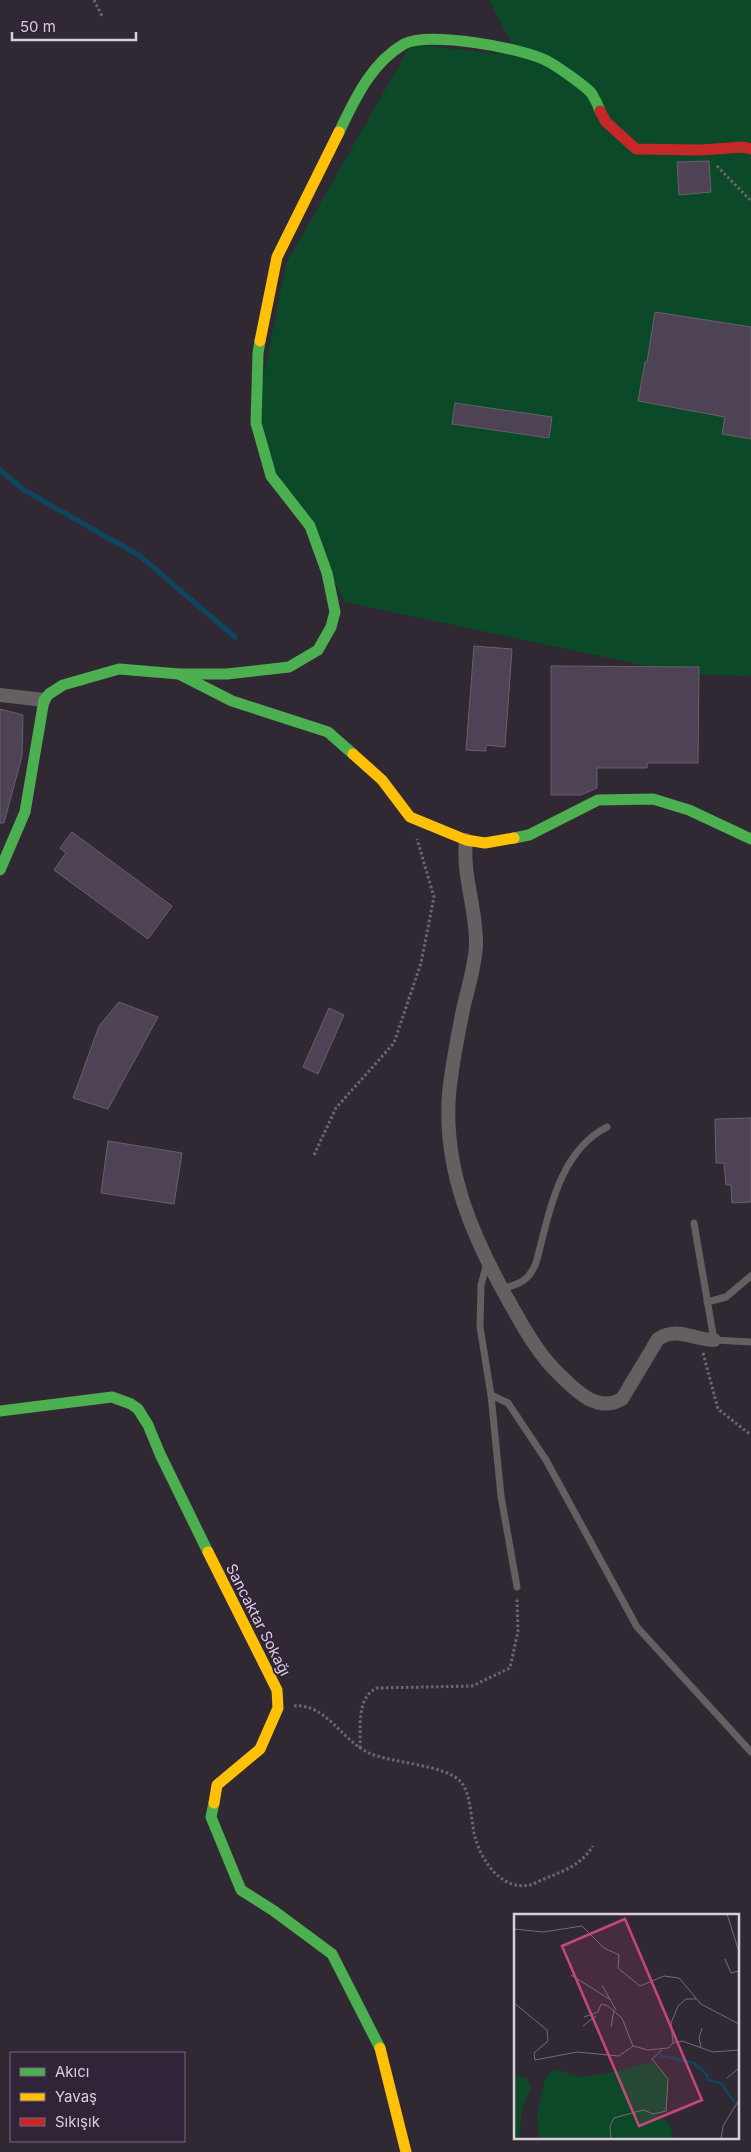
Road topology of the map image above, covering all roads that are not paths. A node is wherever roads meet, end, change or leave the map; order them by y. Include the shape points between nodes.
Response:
1 (751, 149) edge
2 (179, 674) junction
3 (0, 695) edge
4 (44, 700) junction
5 (751, 838) edge
6 (466, 840) junction
7 (0, 870) edge
8 (608, 1127) dead end
9 (694, 1223) dead end
10 (487, 1263) junction
11 (751, 1276) edge
12 (502, 1289) junction
13 (707, 1302) junction
14 (714, 1340) junction
15 (751, 1342) edge
16 (491, 1395) junction
17 (0, 1411) edge
18 (517, 1587) road end
19 (751, 1752) edge
20 (406, 2152) edge

1 - 2 street via 636,149 606,122 591,92 548,60 500,46 435,39 406,42 381,62 360,89 278,256 258,353 256,423 271,476 310,526 327,573 335,612 318,650 289,667 227,674
2 - 4 street via 119,669 63,685
2 - 6 street via 232,701 328,732 382,780 410,817
3 - 4 street
4 - 7 street via 25,812
5 - 6 street via 689,810 653,799 598,800 529,835 485,843
6 - 10 street via 464,859 476,920 476,946 456,1044 449,1095 449,1129 458,1188
8 - 12 lane via 587,1141 566,1168 530,1275 521,1284
9 - 13 lane
10 - 12 street
10 - 16 lane via 479,1308
11 - 13 lane via 726,1298
12 - 14 street via 556,1372 578,1392 596,1402 615,1404 622,1399 658,1340 665,1335 683,1334 700,1340
13 - 14 lane
14 - 15 lane
16 - 18 lane via 501,1496
16 - 19 lane via 508,1403 546,1460 637,1627
17 - 20 street, Sancaktar Sokağı via 112,1397 124,1398 140,1411 277,1690 278,1708 260,1749 217,1785 211,1817 240,1890 332,1954 382,2052

